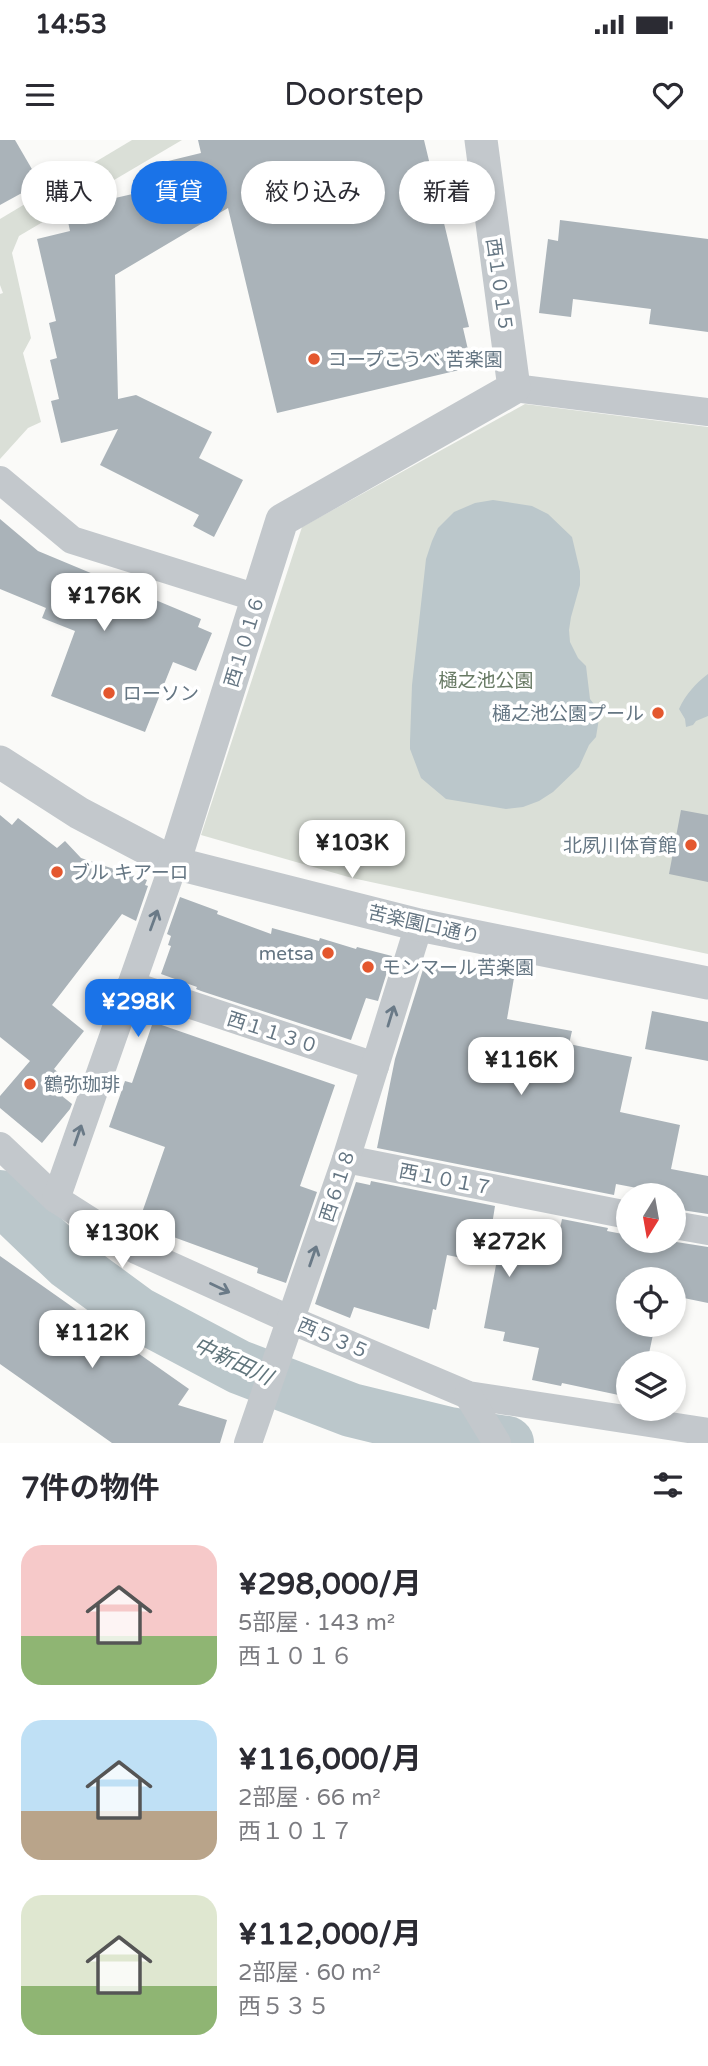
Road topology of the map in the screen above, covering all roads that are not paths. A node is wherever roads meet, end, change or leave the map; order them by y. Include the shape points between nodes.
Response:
1 (481, 140) edge
2 (514, 388) junction
3 (708, 412) edge
4 (0, 480) edge
5 (257, 598) junction
6 (0, 762) edge
7 (174, 863) junction
8 (419, 925) junction
9 (708, 983) edge
10 (131, 985) junction
11 (375, 1066) junction
12 (0, 1146) edge
13 (346, 1159) junction
14 (56, 1199) junction
15 (616, 1213) edge
16 (686, 1227) edge
17 (708, 1231) edge
18 (291, 1320) junction
19 (468, 1395) junction
20 (708, 1432) edge
21 (248, 1443) edge
22 (497, 1443) edge

1 - 2 street, 西１０１５
2 - 3 street
2 - 5 street, 西１０１６ via 282,520
4 - 5 street via 72,540
5 - 7 street, 西１０１６
6 - 7 street, 苦楽園口通り via 79,813
7 - 8 street, 苦楽園口通り
10 -> 7 street, 西１０１６
8 - 9 street, 苦楽園口通り
11 -> 8 street, 西６１８
10 - 11 street, 西１１３０
14 -> 10 street, 西１０１６
11 - 13 street, 西６１８
12 - 14 street, 西５３５
13 - 15 street, 西１０１７
18 -> 13 street, 西６１８
14 -> 18 street, 西５３５ via 136,1250
16 - 17 street
18 - 19 street, 西５３５
18 - 21 street, 西６１８
19 - 20 street, 西５３５
19 - 22 street

